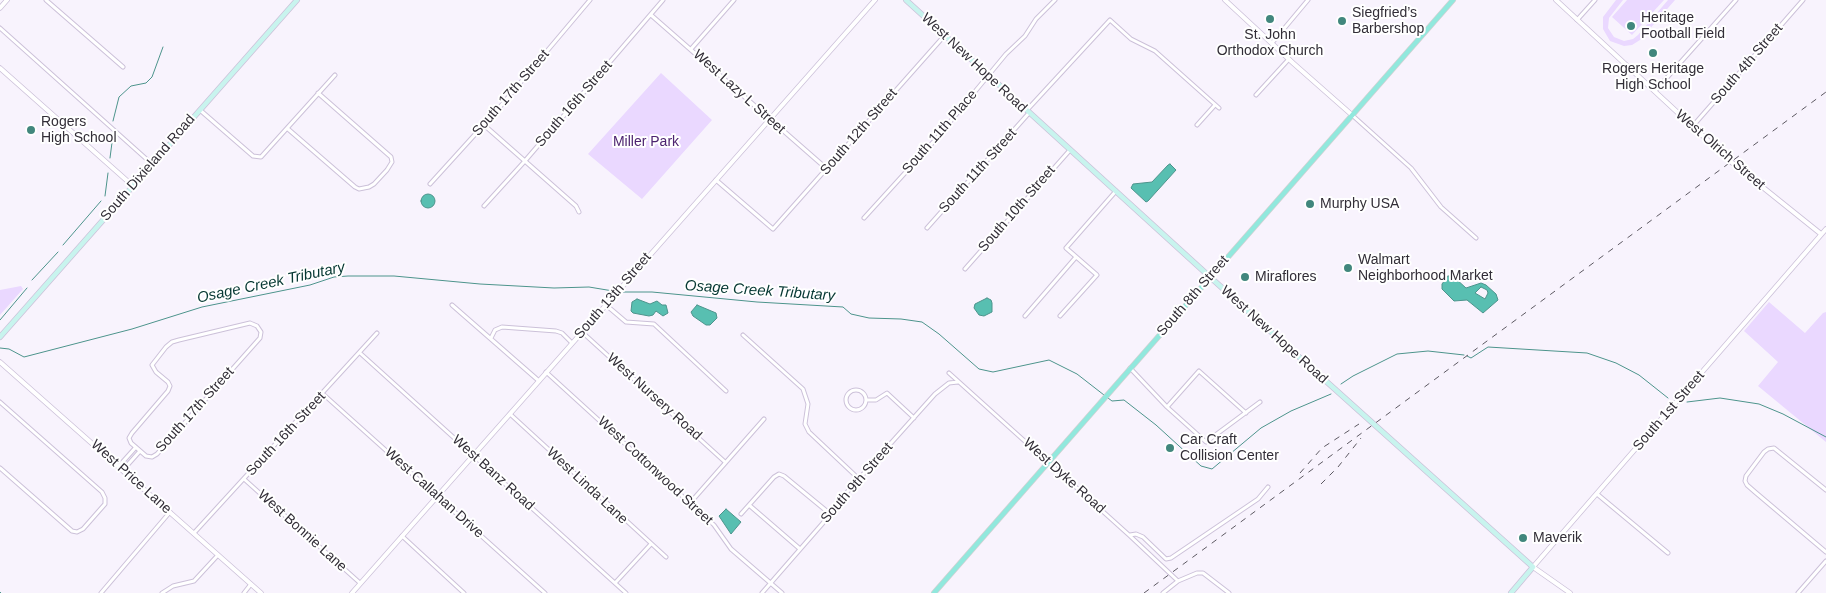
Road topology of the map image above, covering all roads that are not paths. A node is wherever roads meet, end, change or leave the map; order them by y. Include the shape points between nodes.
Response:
1 (7, 0) edge
2 (46, 0) edge
3 (297, 0) edge
4 (663, 0) edge
5 (734, 0) edge
6 (875, 0) edge
7 (1055, 0) edge
8 (1225, 0) edge
9 (1308, 0) edge
10 (1452, 0) edge
11 (1556, 0) edge
12 (1596, 0) edge
13 (1736, 0) edge
14 (1803, 0) edge
15 (588, 1) edge
16 (908, 1) edge
17 (0, 8) edge
18 (651, 15) junction
19 (1577, 20) junction
20 (0, 28) edge
21 (945, 35) junction
22 (1272, 42) junction
23 (691, 49) junction
24 (1289, 59) junction
25 (0, 68) edge
26 (123, 68) dead end
27 (335, 75) dead end
28 (989, 75) junction
29 (1656, 91) junction
30 (318, 93) junction
31 (1256, 94) dead end
32 (1215, 104) junction
33 (1219, 108) dead end
34 (200, 109) junction
35 (1028, 112) junction
36 (1352, 115) junction
37 (770, 120) junction
38 (484, 125) junction
39 (1197, 125) dead end
40 (1692, 127) junction
41 (288, 129) junction
42 (1070, 150) junction
43 (524, 162) junction
44 (152, 164) junction
45 (827, 169) junction
46 (716, 180) junction
47 (430, 184) dead end
48 (133, 186) junction
49 (1116, 191) junction
50 (484, 206) dead end
51 (580, 212) dead end
52 (864, 218) dead end
53 (927, 228) dead end
54 (1826, 229) edge
55 (1822, 234) junction
56 (1476, 238) dead end
57 (1826, 238) edge
58 (1076, 257) junction
59 (965, 269) dead end
60 (1210, 277) junction
61 (452, 305) dead end
62 (606, 305) junction
63 (1025, 316) dead end
64 (1060, 316) dead end
65 (582, 332) junction
66 (377, 333) dead end
67 (743, 335) dead end
68 (0, 336) edge
69 (491, 338) junction
70 (572, 343) junction
71 (360, 353) junction
72 (0, 362) edge
73 (1130, 368) junction
74 (546, 372) junction
75 (949, 373) dead end
76 (539, 381) junction
77 (959, 382) junction
78 (726, 392) dead end
79 (323, 394) junction
80 (866, 400) junction
81 (0, 402) edge
82 (1260, 402) dead end
83 (1166, 407) junction
84 (1246, 413) junction
85 (510, 414) junction
86 (914, 418) junction
87 (764, 419) dead end
88 (136, 448) junction
89 (140, 451) junction
90 (474, 455) junction
91 (725, 462) junction
92 (1049, 462) junction
93 (119, 466) junction
94 (0, 468) edge
95 (123, 470) junction
96 (859, 478) junction
97 (244, 479) junction
98 (1268, 487) dead end
99 (1826, 490) edge
100 (1597, 494) junction
101 (438, 496) junction
102 (690, 502) junction
103 (749, 505) junction
104 (170, 512) junction
105 (828, 513) junction
106 (741, 514) dead end
107 (194, 533) junction
108 (1129, 535) junction
109 (402, 536) junction
110 (650, 544) junction
111 (800, 549) junction
112 (1826, 552) edge
113 (1668, 553) dead end
114 (218, 555) junction
115 (666, 557) dead end
116 (1826, 561) edge
117 (1533, 567) junction
118 (1178, 581) junction
119 (360, 583) junction
120 (771, 583) junction
121 (251, 584) junction
122 (615, 584) junction
123 (101, 593) edge
124 (162, 593) edge
125 (244, 593) edge
126 (261, 593) edge
127 (352, 593) edge
128 (464, 593) edge
129 (545, 593) edge
130 (626, 593) edge
131 (762, 593) edge
132 (782, 593) edge
133 (934, 593) edge
134 (1163, 593) edge
135 (1229, 593) edge
136 (1510, 593) edge
137 (1570, 593) edge
138 (1798, 593) edge

1 - 17 street
2 - 26 street
3 - 34 main road, South Dixieland Road
4 - 18 street, South 16th Street
5 - 23 street
6 - 37 street, South 13th Street
7 - 28 street, South 11th Place
8 - 22 street
9 - 22 street
10 - 36 main road, South 8th Street
11 - 19 street, West Olrich Street
12 - 19 street
13 - 29 street
14 - 40 street, South 4th Street
15 - 38 street, South 17th Street
16 - 21 main road, West New Hope Road
18 - 23 street, West Lazy L Street
18 - 43 street, South 16th Street
19 - 29 street, West Olrich Street
20 - 44 street
21 - 28 main road, West New Hope Road
21 - 45 street, South 12th Street
22 - 24 street
23 - 37 street, West Lazy L Street
24 - 31 street
24 - 36 street
25 - 48 street
27 - 30 street
28 - 35 main road, West New Hope Road
28 - 52 street, South 11th Place
29 - 40 street, West Olrich Street
30 - 41 street
30 - 41 street via 391,157 392,162 374,184 359,189 352,186
32 - 33 street
32 - 35 street, South 11th Street via 1155,51 1131,39 1110,20
32 - 39 street
34 - 41 street via 257,158 264,155
34 - 44 main road, South Dixieland Road
35 - 42 main road, West New Hope Road
35 - 53 street, South 11th Street
36 - 56 street via 1411,168 1441,207
36 - 60 main road, South 8th Street
37 - 45 street, West Lazy L Street
37 - 46 street, South 13th Street
38 - 43 street
38 - 47 street, South 17th Street
40 - 55 street, West Olrich Street
42 - 49 main road, West New Hope Road
42 - 59 street, South 10th Street
43 - 50 street, South 16th Street
43 - 51 street
44 - 48 main road, South Dixieland Road
45 - 46 street, South 12th Street via 773,229
46 - 62 street, South 13th Street
48 - 68 main road, South Dixieland Road
49 - 58 street via 1066,248
49 - 60 main road, West New Hope Road
54 - 55 street, South 1st Street
55 - 57 street
55 - 100 street, South 1st Street
58 - 63 street
58 - 64 street via 1096,275
60 - 73 main road, South 8th Street
60 - 117 main road, West New Hope Road
61 - 69 street
62 - 65 street, South 13th Street
62 - 78 street via 626,322 654,324
65 - 70 street, South 13th Street
65 - 91 street, West Nursery Road
66 - 71 street, South 16th Street
67 - 96 street via 803,389 808,404 805,424 809,432
69 - 70 street via 495,330 502,327 556,331
69 - 76 street
70 - 74 street, South 13th Street
71 - 79 street, South 16th Street
71 - 90 street, West Banz Road
72 - 93 street, West Price Lane
73 - 83 street
73 - 92 main road, South 8th Street
74 - 76 street, South 13th Street
74 - 102 street, West Cottonwood Street
75 - 77 street, West Dyke Road
76 - 85 street, South 13th Street
77 - 86 street, South 9th Street via 949,383 935,394
77 - 92 street, West Dyke Road
79 - 97 street, South 16th Street
79 - 101 street, West Callahan Drive
80 - 80 street via 865,394 857,390 850,392 846,400 856,410 862,408
80 - 86 street via 876,400 888,393
81 - 94 street via 102,492 105,504 83,529 72,531
82 - 84 street
83 - 84 street via 1206,442
83 - 84 street via 1199,371
85 - 90 street, South 13th Street
85 - 110 street, West Linda Lane
86 - 96 street, South 9th Street
87 - 91 street
88 - 89 street
88 - 89 street, South 17th Street via 129,438 132,432 170,386 152,365 166,347 176,341 250,322 257,326 262,332 260,338 157,454 146,456
88 - 93 street, South 17th Street
89 - 95 street, South 17th Street
90 - 101 street, South 13th Street
90 - 122 street, West Banz Road
91 - 102 street
92 - 108 street, West Dyke Road
92 - 133 main road, South 8th Street
93 - 95 street, West Price Lane
95 - 104 street, West Price Lane
96 - 105 street, South 9th Street
97 - 107 street, South 16th Street
97 - 119 street, West Bonnie Lane
98 - 108 street via 1258,498 1171,558 1166,559 1143,537
99 - 112 street via 1774,448 1764,452 1745,481
100 - 113 street
100 - 117 street, South 1st Street
101 - 109 street, South 13th Street
101 - 129 street, West Callahan Drive
102 - 120 street, West Cottonwood Street via 719,530 732,549
103 - 105 street via 779,474
103 - 106 street
103 - 111 street
104 - 107 street, West Price Lane
104 - 123 street
105 - 111 street, South 9th Street
107 - 114 street, West Price Lane
108 - 118 street, West Dyke Road
109 - 119 street, South 13th Street
109 - 128 street
110 - 115 street, West Linda Lane
110 - 122 street
111 - 120 street, South 9th Street
114 - 121 street, West Price Lane
114 - 124 street via 194,581 173,586
116 - 138 street
117 - 136 main road, South 1st Street
117 - 137 street
118 - 134 street
118 - 135 street via 1197,572 1203,573
119 - 127 street, South 13th Street
120 - 131 street, South 9th Street
120 - 132 street, West Cottonwood Street
121 - 125 street
121 - 126 street, West Price Lane
122 - 130 street, West Banz Road

